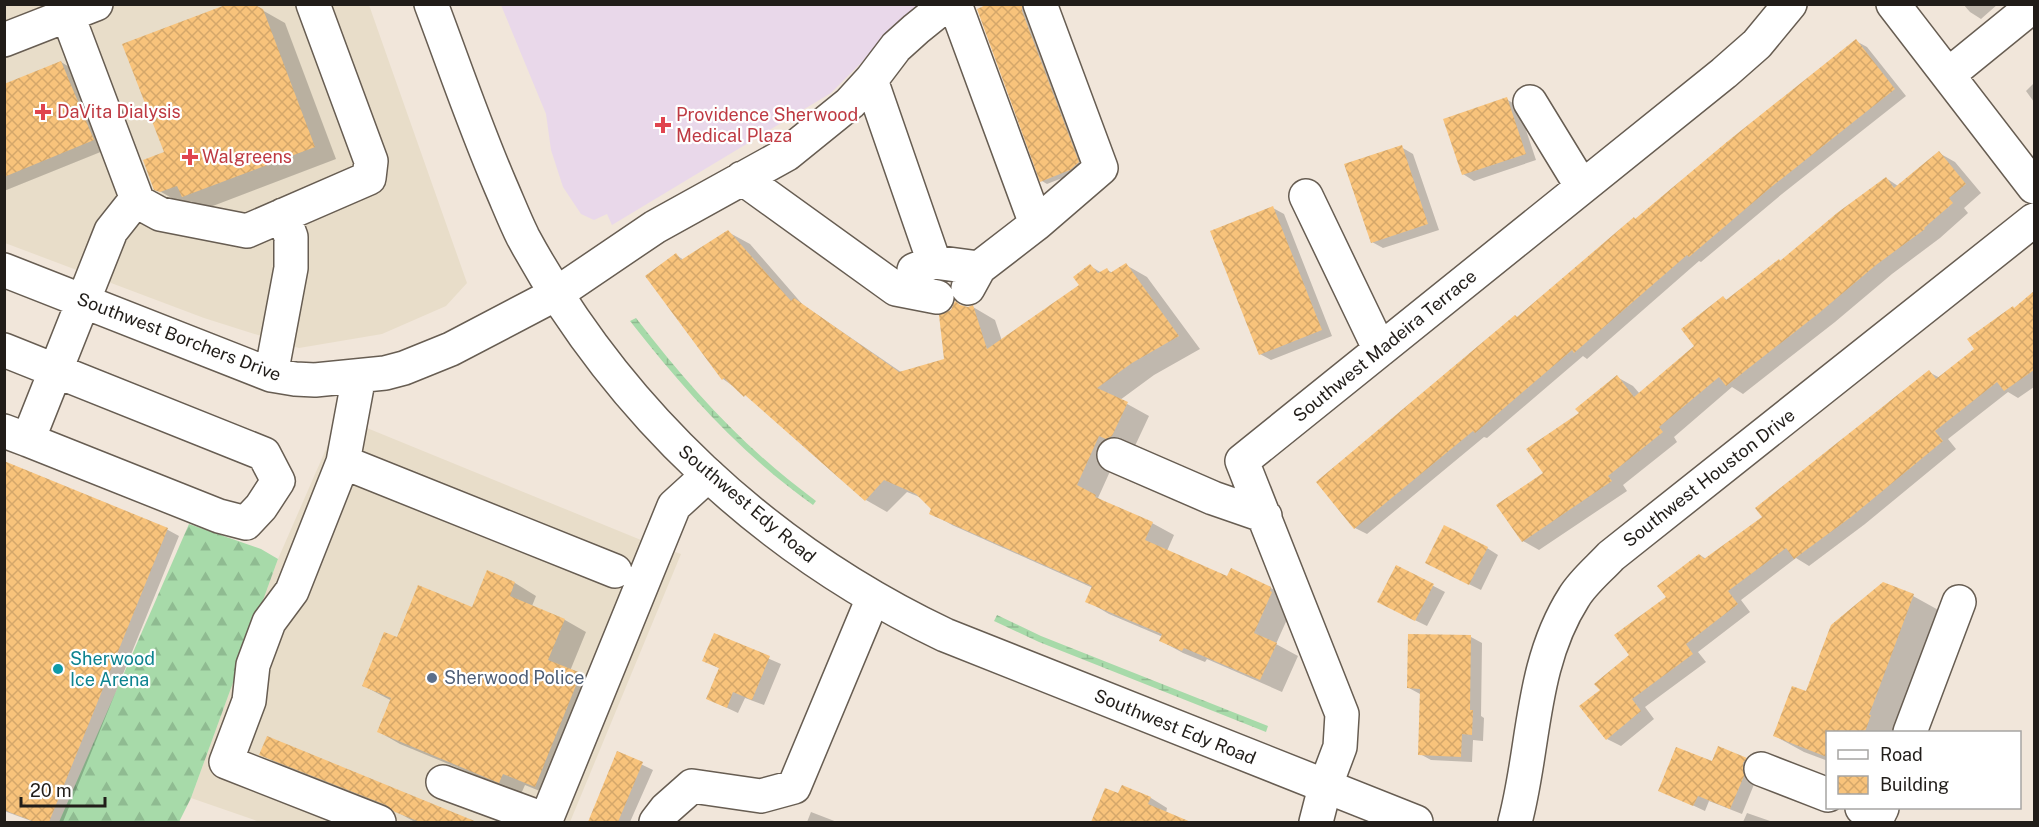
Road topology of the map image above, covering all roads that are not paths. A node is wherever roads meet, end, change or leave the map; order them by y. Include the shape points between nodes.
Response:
1 (313, 4) edge
2 (431, 4) edge
3 (947, 4) edge
4 (955, 4) edge
5 (1040, 4) edge
6 (1790, 4) edge
7 (1893, 4) edge
8 (2034, 5) edge
9 (59, 13) edge
10 (4, 40) edge
11 (1948, 75) junction
12 (871, 80) junction
13 (1530, 102) dead end
14 (742, 178) junction
15 (1582, 187) junction
16 (2034, 187) edge
17 (1306, 196) dead end
18 (138, 202) junction
19 (283, 215) junction
20 (2034, 220) edge
21 (1036, 224) junction
22 (934, 262) junction
23 (4, 270) edge
24 (886, 281) junction
25 (556, 294) junction
26 (937, 297) dead end
27 (84, 302) junction
28 (4, 350) edge
29 (1380, 350) junction
30 (56, 370) junction
31 (271, 375) junction
32 (359, 376) junction
33 (16, 436) edge
34 (1114, 455) dead end
35 (343, 462) junction
36 (708, 475) junction
37 (1265, 516) junction
38 (615, 571) dead end
39 (873, 598) junction
40 (1959, 602) dead end
41 (1910, 731) edge
42 (1761, 770) dead end
43 (443, 782) dead end
44 (1324, 787) junction
45 (1826, 795) edge
46 (546, 821) edge
47 (379, 822) edge
48 (656, 822) edge
49 (1316, 822) edge
50 (1416, 822) edge
51 (1515, 822) edge

1 - 19 street via 371,161 369,178
2 - 25 street, Southwest Edy Road via 491,165 522,235
3 - 12 street, Southwest Borchers Drive via 896,47
4 - 21 street
5 - 21 street via 1101,168
6 - 15 street, Southwest Madeira Terrace via 1749,51
7 - 11 street
8 - 11 street
9 - 10 street
9 - 18 street
11 - 16 street
12 - 14 street, Southwest Borchers Drive via 844,108 787,154
12 - 22 street
13 - 15 street
14 - 24 street
14 - 25 street, Southwest Borchers Drive via 655,227
15 - 29 street, Southwest Madeira Terrace
17 - 29 street
18 - 19 street via 160,214 247,231
18 - 27 street via 111,231
19 - 31 street via 291,237 291,268
20 - 51 street, Southwest Houston Drive via 1611,556 1574,597 1548,651
21 - 22 street via 973,278
22 - 24 street
23 - 27 street, Southwest Borchers Drive
24 - 26 street via 896,289
25 - 32 street, Southwest Borchers Drive via 427,360 385,373
25 - 36 street, Southwest Edy Road via 621,382
27 - 30 street
27 - 31 street, Southwest Borchers Drive
28 - 30 street
29 - 37 street, Southwest Madeira Terrace via 1242,461
30 - 33 street
30 - 33 street via 264,454 278,481 246,523 219,516
31 - 32 street, Southwest Borchers Drive via 315,380
32 - 35 street
34 - 37 street
35 - 38 street
35 - 47 street via 292,591 269,622 253,665 249,701 226,762
36 - 39 street, Southwest Edy Road via 793,546
36 - 46 street via 674,506
37 - 44 street, Southwest Madeira Terrace via 1342,714 1340,747
39 - 44 street, Southwest Edy Road via 945,635
39 - 48 street via 794,787 760,796 692,786
40 - 41 street
42 - 45 street
43 - 46 street
44 - 49 street, Southwest Madeira Terrace
44 - 50 street, Southwest Edy Road

